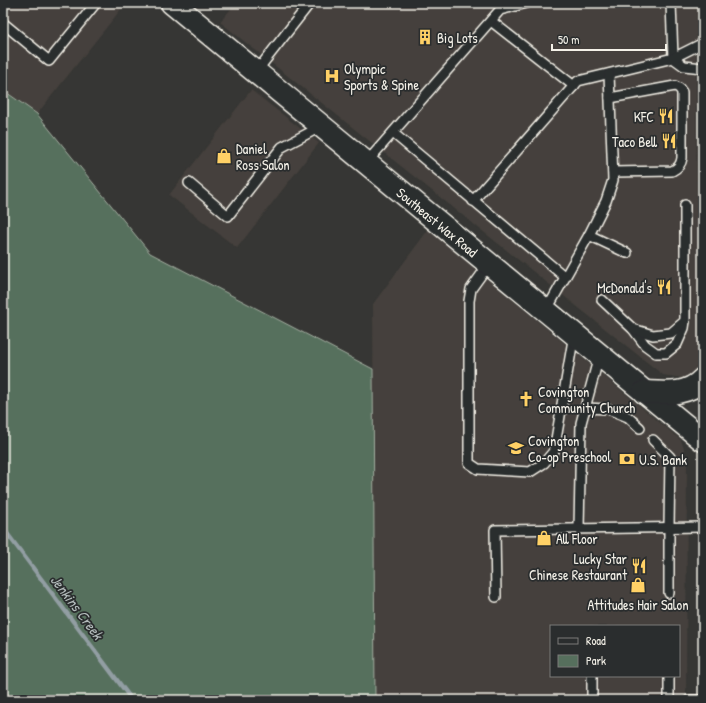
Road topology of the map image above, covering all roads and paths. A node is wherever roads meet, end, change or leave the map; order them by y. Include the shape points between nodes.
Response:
1 (96, 3) edge
2 (172, 3) edge
3 (310, 3) edge
4 (526, 3) edge
5 (671, 3) edge
6 (491, 21) junction
7 (3, 23) edge
8 (703, 42) edge
9 (672, 58) junction
10 (703, 68) edge
11 (256, 72) junction
12 (609, 74) junction
13 (574, 86) junction
14 (610, 98) junction
15 (322, 126) junction
16 (393, 133) junction
17 (366, 163) junction
18 (613, 172) junction
19 (189, 182) dead end
20 (474, 201) junction
21 (685, 205) dead end
22 (589, 235) junction
23 (627, 253) dead end
24 (489, 264) junction
25 (565, 277) junction
26 (602, 300) dead end
27 (546, 311) junction
28 (685, 321) junction
29 (633, 330) junction
30 (574, 334) junction
31 (599, 355) junction
32 (703, 380) edge
33 (644, 392) junction
34 (585, 408) junction
35 (640, 428) dead end
36 (653, 440) dead end
37 (703, 440) edge
38 (703, 526) edge
39 (669, 527) junction
40 (579, 528) junction
41 (670, 593) dead end
42 (496, 597) dead end
43 (592, 677) edge
44 (668, 677) edge
45 (592, 700) edge
46 (669, 700) edge
47 (689, 700) edge
48 (703, 700) edge

1 - 7 lane via 49,61
2 - 11 street, Southeast Wax Road
3 - 11 lane
4 - 6 lane via 500,10
5 - 9 lane
6 - 13 lane
6 - 16 lane
8 - 9 lane
9 - 10 lane via 684,66
9 - 12 lane
11 - 15 street, Southeast Wax Road
12 - 13 lane via 578,81
12 - 14 lane
13 - 20 lane
14 - 18 lane
14 - 18 lane via 675,86 682,92 682,158 679,166 672,171
15 - 17 street, Southeast Wax Road
15 - 19 lane via 282,147 228,216
16 - 17 lane
16 - 20 lane
17 - 24 street, Southeast Wax Road
18 - 22 lane via 606,200
20 - 25 lane
21 - 28 lane
22 - 23 lane
22 - 25 lane
24 - 27 street, Southeast Wax Road
24 - 30 lane via 471,289 469,301 469,463 478,470 530,472 544,463 554,451
25 - 27 lane
26 - 29 lane
27 - 30 street, Southeast Wax Road
28 - 29 lane via 671,333 653,335
28 - 29 lane via 677,344 666,353 656,354
30 - 31 street, Southeast Wax Road
31 - 33 street, Southeast Wax Road
31 - 34 lane
32 - 33 street via 688,390 679,392
33 - 37 street, Southeast Wax Road
34 - 35 lane via 608,409 628,417
34 - 40 lane via 581,423
36 - 39 lane via 670,457
38 - 39 lane
39 - 40 lane
39 - 41 lane
40 - 42 lane via 495,530
43 - 45 lane
44 - 46 lane
47 - 48 lane

